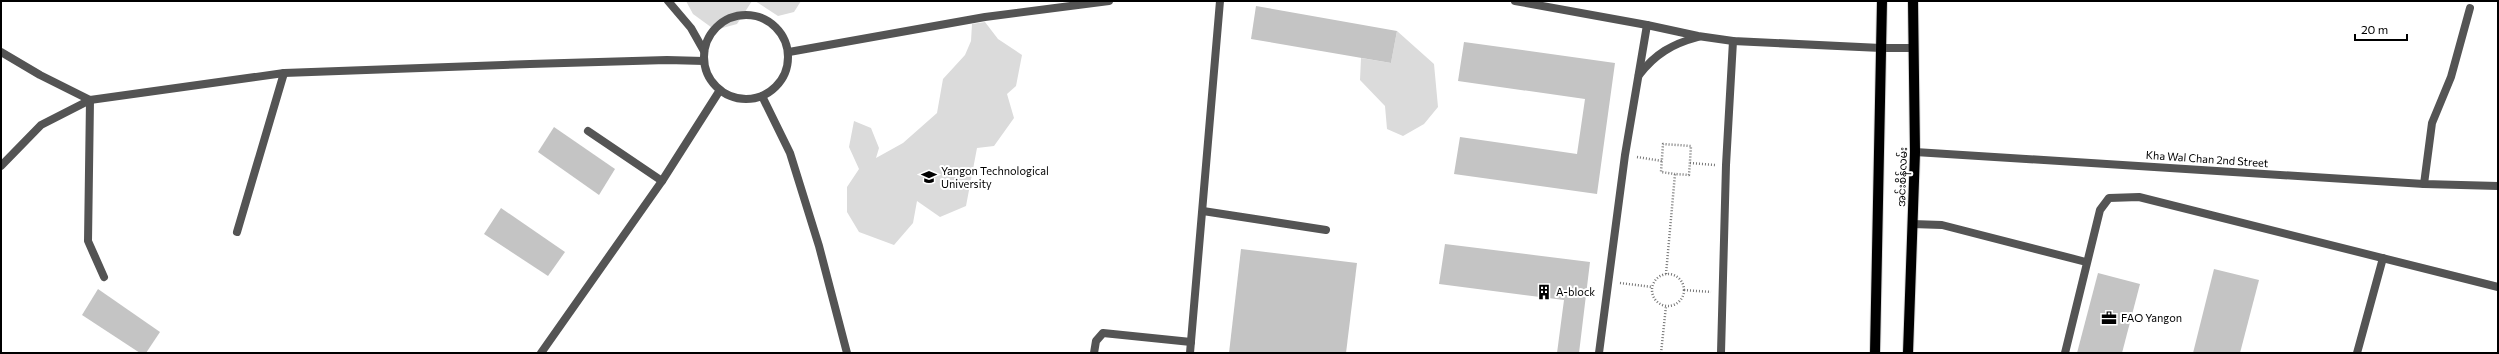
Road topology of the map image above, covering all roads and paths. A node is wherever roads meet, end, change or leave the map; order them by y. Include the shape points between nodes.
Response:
1 (668, 1) edge
2 (1109, 1) edge
3 (1220, 1) edge
4 (1515, 1) edge
5 (1882, 1) edge
6 (1913, 1) edge
7 (2470, 8) dead end
8 (1646, 24) junction
9 (1698, 36) junction
10 (1733, 41) junction
11 (1881, 48) junction
12 (1912, 48) junction
13 (704, 50) junction
14 (1, 52) edge
15 (789, 52) junction
16 (704, 62) junction
17 (284, 73) junction
18 (1638, 77) junction
19 (720, 90) junction
20 (762, 96) junction
21 (90, 100) junction
22 (588, 131) dead end
23 (1915, 152) junction
24 (1624, 155) junction
25 (1662, 161) junction
26 (1690, 163) junction
27 (1726, 165) junction
28 (1, 166) edge
29 (1675, 174) junction
30 (662, 181) junction
31 (2424, 184) junction
32 (2498, 186) edge
33 (1203, 210) junction
34 (1912, 224) junction
35 (1326, 230) dead end
36 (237, 232) dead end
37 (2382, 258) junction
38 (2086, 262) junction
39 (1666, 274) junction
40 (104, 277) dead end
41 (1607, 282) junction
42 (1652, 287) junction
43 (2498, 287) edge
44 (1684, 290) junction
45 (1722, 293) junction
46 (1666, 306) junction
47 (1191, 342) junction
48 (540, 353) edge
49 (847, 353) edge
50 (1094, 353) edge
51 (1190, 353) edge
52 (1599, 353) edge
53 (1661, 353) edge
54 (1721, 353) edge
55 (1875, 353) edge
56 (1908, 353) edge
57 (2065, 353) edge
58 (2357, 353) edge

1 - 13 street via 691,28
2 - 15 street via 985,17
3 - 33 street
4 - 8 street
5 - 11 main road, အင်းစိန်လမ်း
6 - 12 main road, အင်းစိန်လမ်း
7 - 31 street via 2451,77 2432,123
8 - 9 street
8 - 18 street
9 - 10 street
9 - 18 street via 1674,43 1652,59
10 - 11 street
10 - 27 street
11 - 12 street
11 - 55 main road, အင်းစိန်လမ်း
12 - 23 main road, အင်းစိန်လမ်း
13 - 15 street via 710,35 721,22 741,14 752,15 773,23 783,36
13 - 16 street
14 - 21 street
15 - 20 street via 788,63 780,83
16 - 17 street via 666,60
16 - 19 street via 710,77
17 - 21 street
17 - 36 street
18 - 24 street
19 - 20 street via 740,98
19 - 30 street
20 - 49 street via 790,153 819,246
21 - 28 street via 41,126
21 - 40 street via 88,241
22 - 30 street
23 - 31 street, Kha Wal Chan 2nd Street
23 - 34 main road, အင်းစိန်လမ်း
24 - 25 path
24 - 41 street
25 - 26 path via 1663,144 1691,146
25 - 29 path via 1661,172
26 - 27 path
26 - 29 path via 1689,175
27 - 45 street
29 - 39 path
30 - 48 street
31 - 32 street, Kha Wal Chan 2nd Street
33 - 35 street
33 - 47 street
34 - 38 street via 1942,225
34 - 56 main road, အင်းစိန်လမ်း
37 - 38 street via 2139,197 2109,198 2100,210
37 - 43 street
37 - 58 street
38 - 57 street
39 - 42 path via 1656,278
39 - 44 path via 1676,276
41 - 42 path
41 - 52 street
42 - 46 path via 1653,297
44 - 45 path
44 - 46 path via 1676,303
45 - 54 street
46 - 53 path
47 - 50 street via 1103,333 1096,341
47 - 51 street

